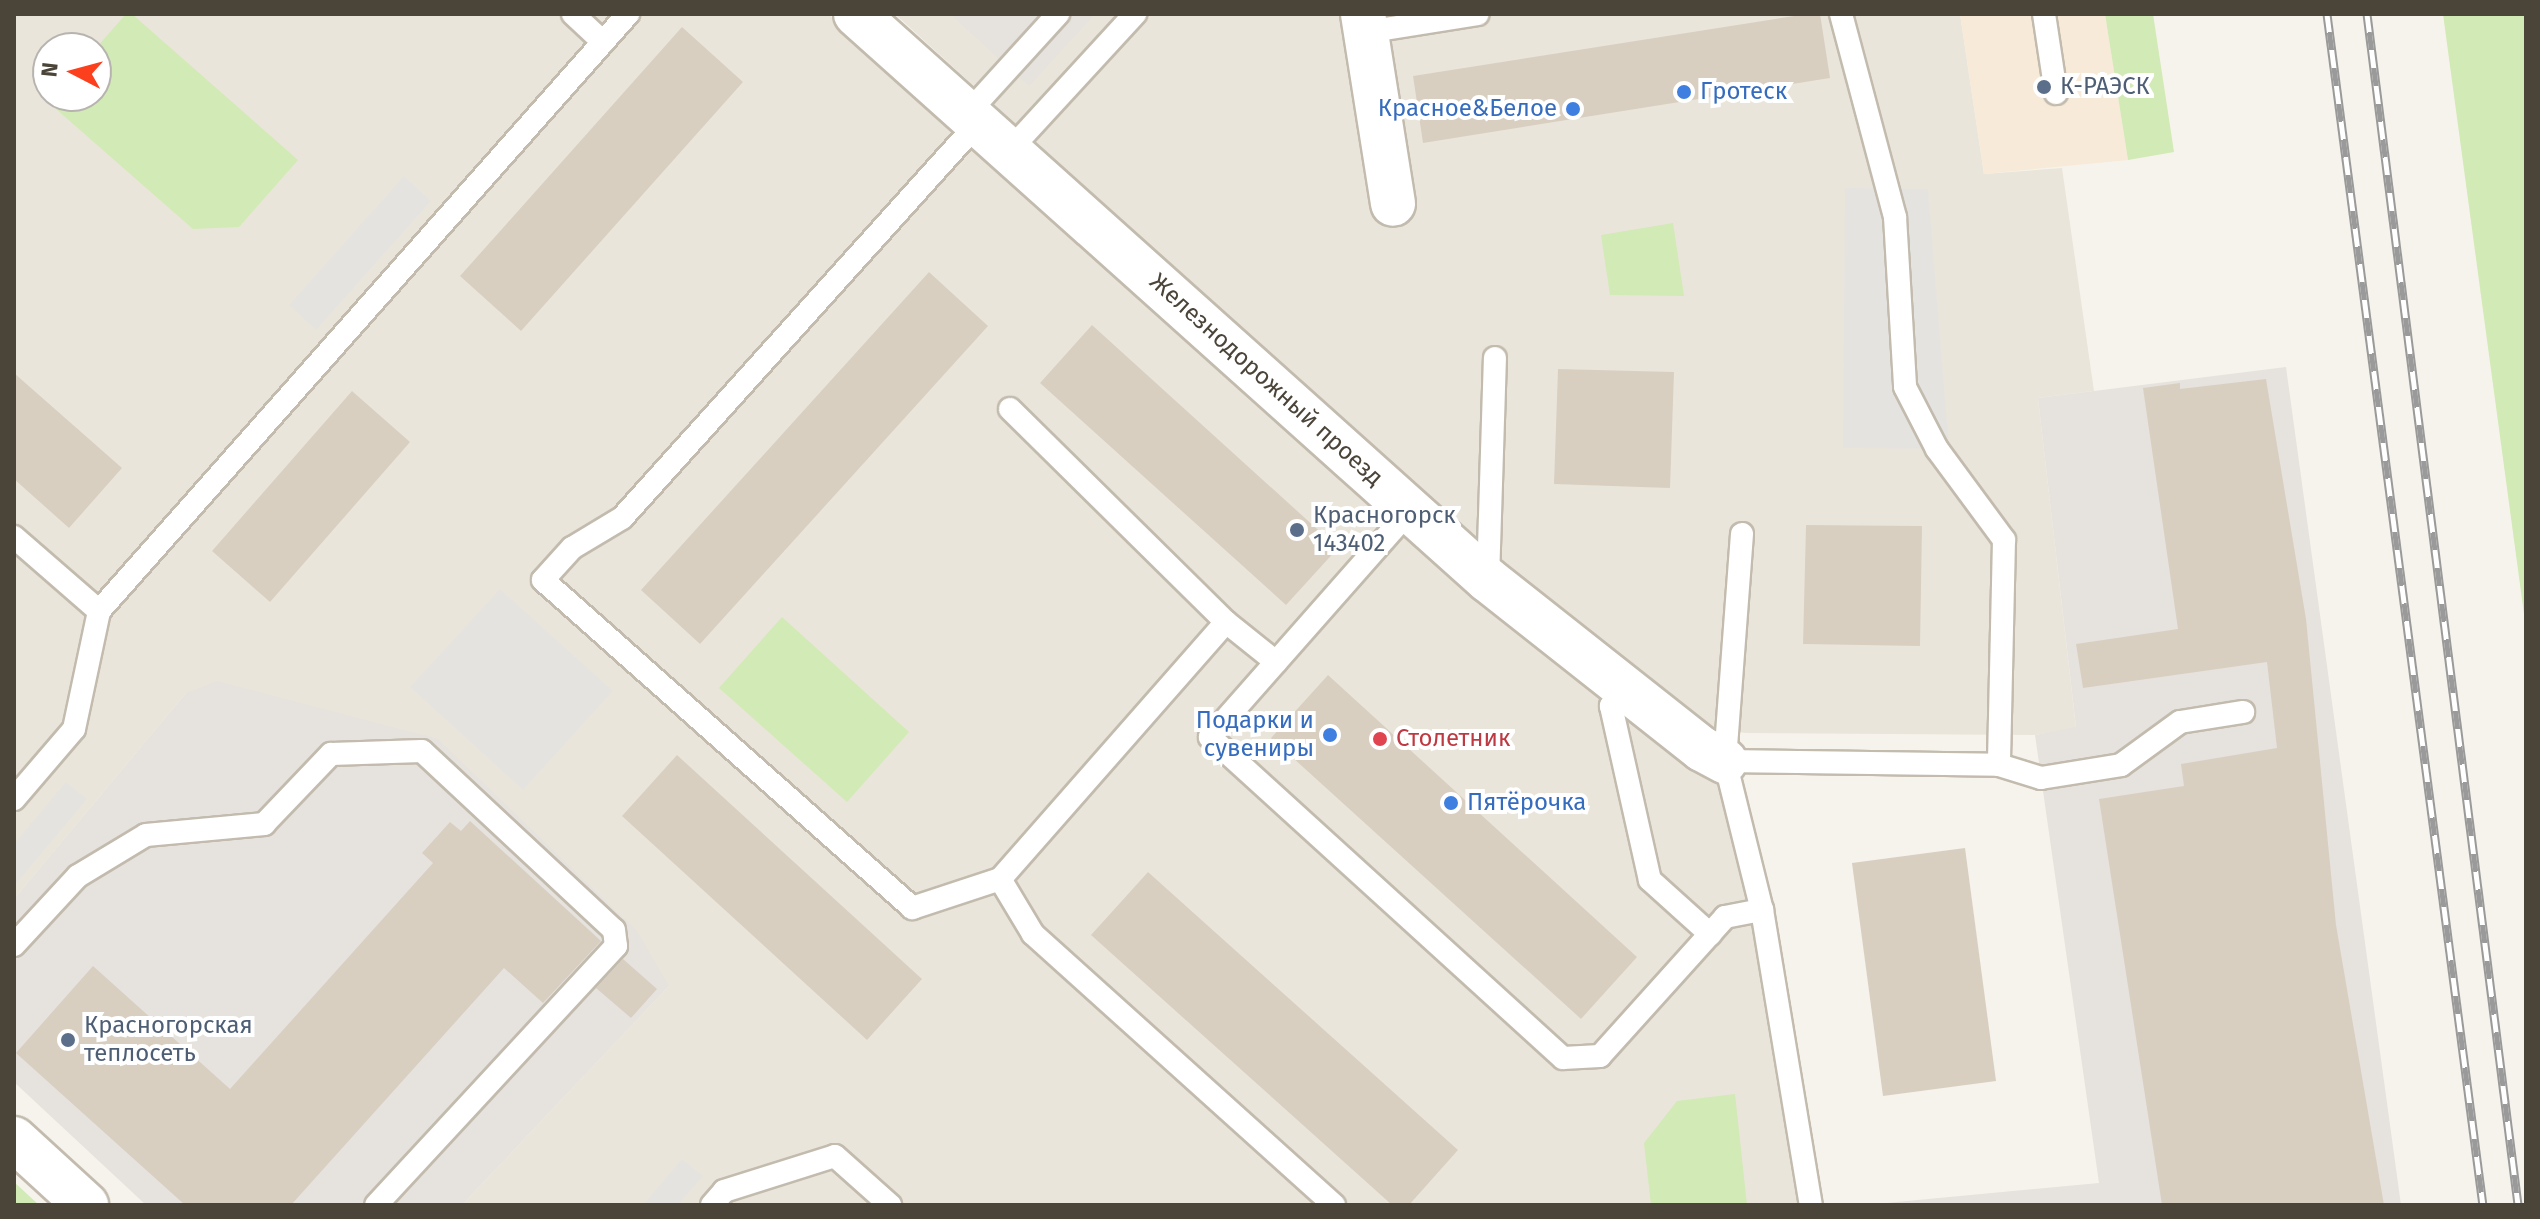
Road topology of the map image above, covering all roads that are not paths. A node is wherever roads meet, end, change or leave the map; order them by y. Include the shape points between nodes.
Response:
1 (573, 14) edge
2 (628, 14) edge
3 (856, 14) edge
4 (1058, 14) edge
5 (1135, 14) edge
6 (1478, 14) edge
7 (1841, 14) edge
8 (2044, 14) edge
9 (1365, 23) edge
10 (603, 42) junction
11 (2056, 93) dead end
12 (983, 130) junction
13 (1393, 204) dead end
14 (1495, 358) dead end
15 (1010, 409) dead end
16 (1411, 509) junction
17 (1742, 534) dead end
18 (14, 537) edge
19 (1488, 580) junction
20 (99, 611) junction
21 (1226, 622) junction
22 (1276, 662) junction
23 (1625, 688) junction
24 (2243, 712) dead end
25 (1725, 761) junction
26 (1999, 765) junction
27 (14, 799) edge
28 (1000, 879) junction
29 (1762, 910) junction
30 (1710, 934) junction
31 (14, 945) edge
32 (14, 1139) edge
33 (86, 1205) edge
34 (376, 1205) edge
35 (712, 1205) edge
36 (890, 1205) edge
37 (1334, 1205) edge
38 (1811, 1205) edge

1 - 10 lane
2 - 10 lane
3 - 12 street, Железнодорожный проезд
4 - 12 lane
5 - 12 lane
6 - 9 lane
7 - 26 lane via 1895,217 1905,387 1937,449 2004,540
8 - 11 lane
9 - 13 street
10 - 20 lane
12 - 16 street, Железнодорожный проезд
12 - 28 lane via 622,518 572,548 543,580 912,908
14 - 19 lane
15 - 21 lane
16 - 19 street, Железнодорожный проезд
16 - 22 lane
17 - 25 lane
18 - 20 lane
19 - 23 street, Железнодорожный проезд
20 - 27 lane via 74,729
21 - 22 lane
21 - 28 lane
22 - 30 lane via 1210,737 1563,1058 1600,1056
23 - 25 street, Железнодорожный проезд
23 - 30 lane via 1611,706 1650,880
24 - 26 lane via 2180,722 2121,765 2041,778
25 - 26 lane
25 - 29 lane
28 - 37 lane via 1033,934
29 - 30 lane via 1725,917
29 - 38 lane
31 - 34 lane via 78,876 146,835 264,824 331,754 422,751 614,930 616,946
32 - 33 street
35 - 36 lane via 724,1191 835,1156

